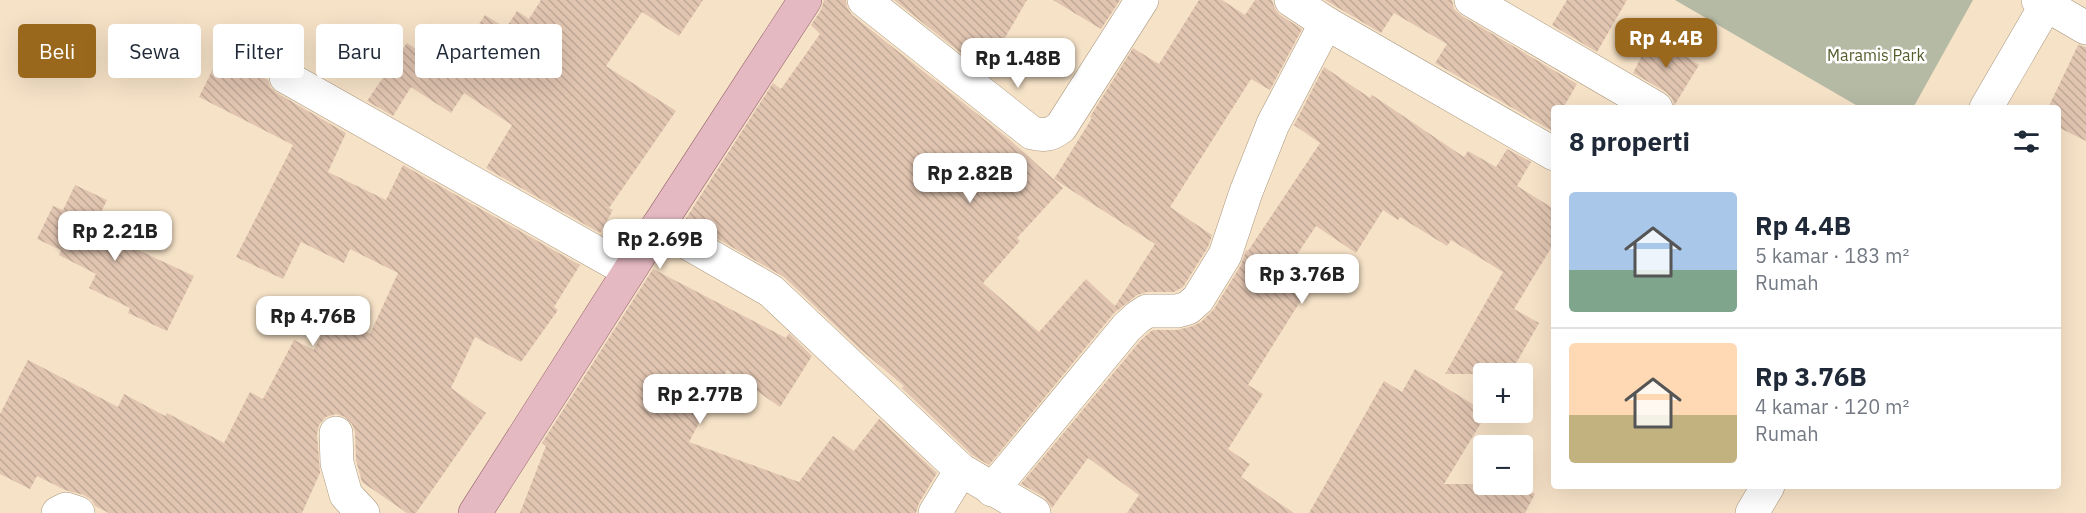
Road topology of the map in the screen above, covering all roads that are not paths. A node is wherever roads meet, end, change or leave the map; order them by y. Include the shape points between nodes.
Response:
1 (805, 0) edge
2 (864, 0) edge
3 (1142, 0) edge
4 (1291, 0) edge
5 (1471, 0) edge
6 (2042, 2) edge
7 (1326, 23) junction
8 (2086, 28) edge
9 (288, 78) edge
10 (1651, 105) edge
11 (1988, 105) edge
12 (1551, 152) edge
13 (658, 226) junction
14 (629, 271) junction
15 (336, 433) dead end
16 (961, 470) junction
17 (1766, 489) edge
18 (992, 490) junction
19 (58, 513) edge
20 (78, 513) edge
21 (363, 513) edge
22 (475, 513) edge
23 (935, 513) edge
24 (1034, 513) edge
25 (1752, 513) edge

1 - 13 main road
2 - 3 street via 1032,133 1052,135 1061,127
4 - 7 street
5 - 10 street
6 - 8 street
6 - 11 street
7 - 12 street
7 - 18 street via 1273,124 1225,255 1198,299 1188,308 1147,311 1138,316
9 - 14 street
13 - 14 main road
13 - 16 street via 771,291
14 - 22 main road
15 - 21 street via 337,463 346,495
16 - 18 street
16 - 23 street
17 - 25 street
18 - 24 street
19 - 20 street via 66,509

